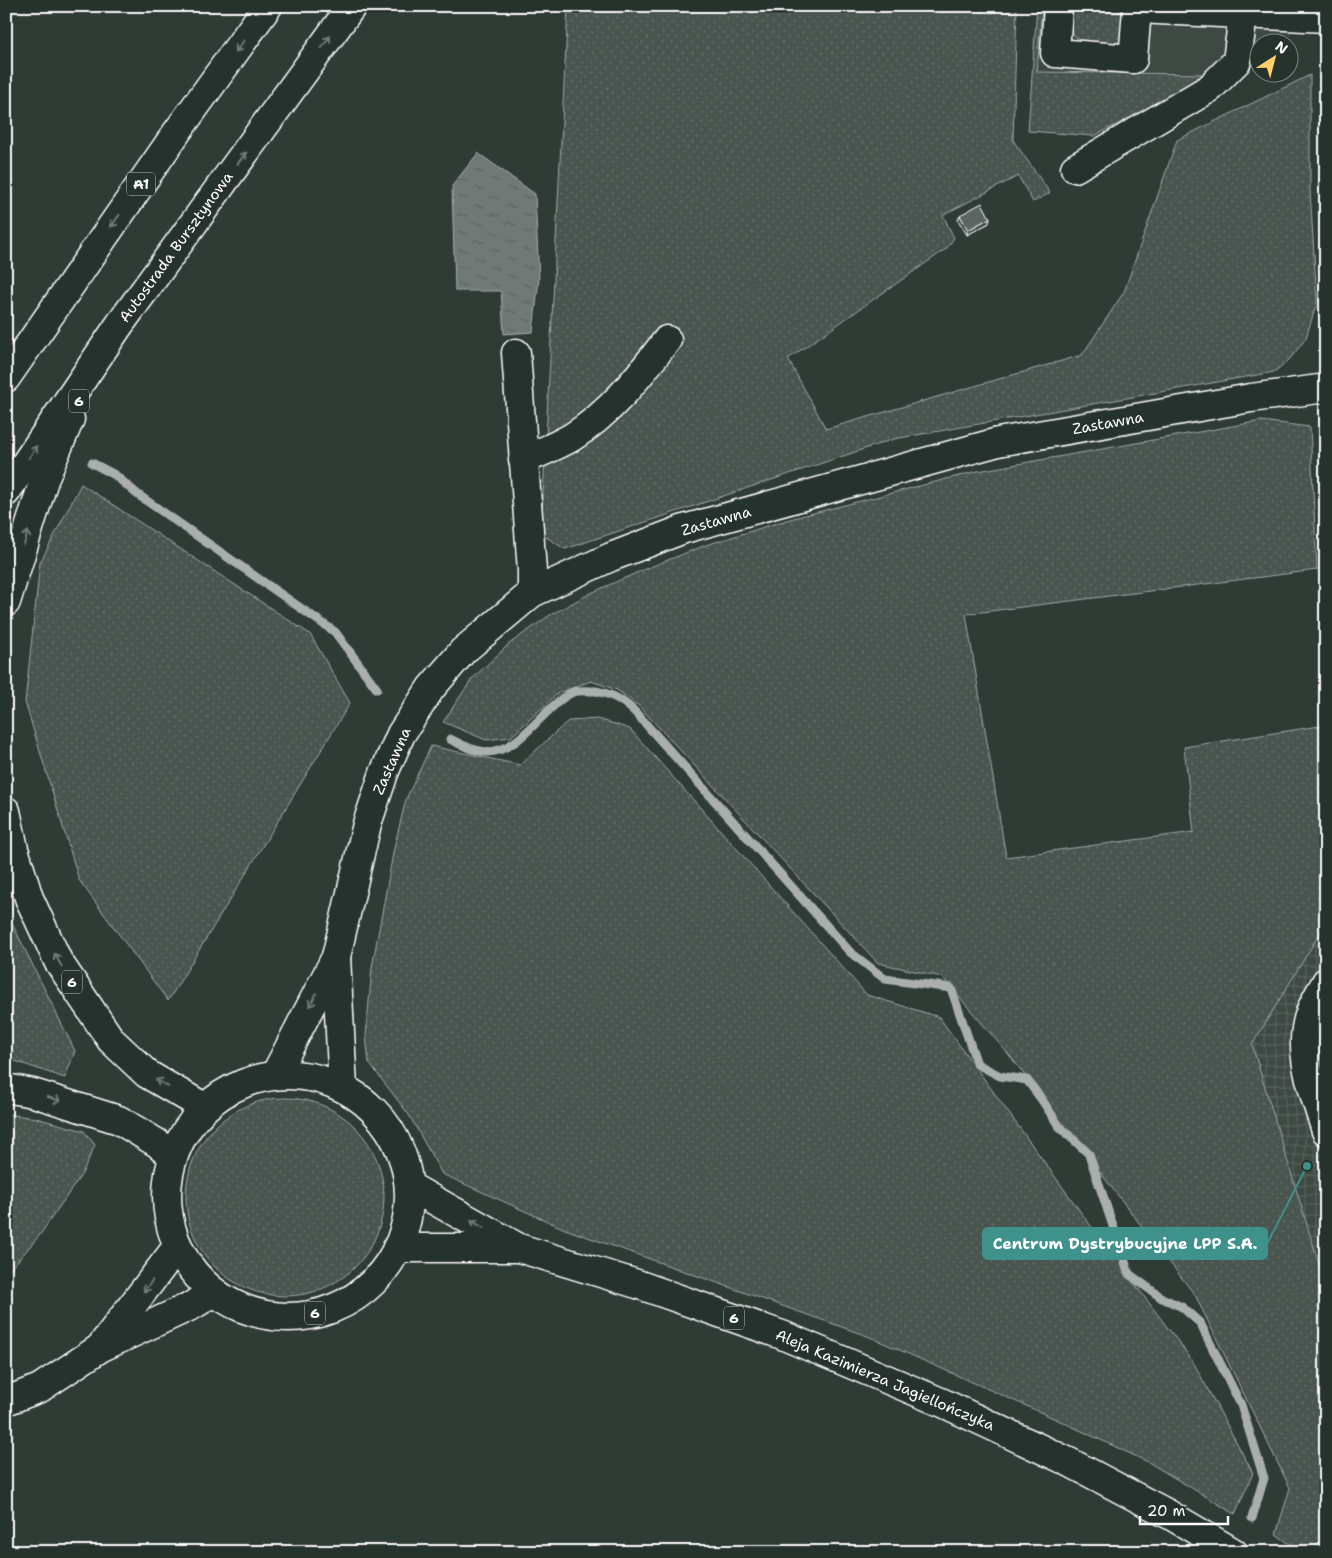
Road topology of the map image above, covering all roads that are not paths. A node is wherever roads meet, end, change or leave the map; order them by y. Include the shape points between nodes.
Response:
1 (268, 6) edge
2 (352, 6) edge
3 (1058, 6) edge
4 (1138, 8) edge
5 (1243, 15) junction
6 (1326, 18) edge
7 (1075, 168) dead end
8 (120, 324) junction
9 (667, 340) dead end
10 (516, 353) dead end
11 (6, 378) edge
12 (1326, 388) edge
13 (523, 460) junction
14 (6, 492) edge
15 (532, 593) junction
16 (6, 602) edge
17 (6, 811) edge
18 (336, 957) junction
19 (1326, 982) edge
20 (275, 1075) junction
21 (6, 1088) edge
22 (343, 1088) junction
23 (204, 1107) junction
24 (1326, 1131) edge
25 (173, 1156) junction
26 (409, 1186) junction
27 (177, 1247) junction
28 (397, 1248) junction
29 (519, 1248) junction
30 (214, 1292) junction
31 (100, 1348) junction
32 (6, 1400) edge
33 (1233, 1552) edge

1 -> 11 main road, A1 via 176,132
8 -> 2 main road, Autostrada Bursztynowa
3 - 4 main road via 1055,53 1133,59
4 - 5 main road
5 - 6 main road
5 - 7 main road via 1237,61 1210,88
14 -> 8 main road, Autostrada Bursztynowa
16 -> 8 main road, 6 via 44,480 72,415
9 - 13 main road via 608,410 572,437
10 - 13 main road
12 - 15 main road, Zastawna via 998,442 684,529 611,557
13 - 15 main road
15 - 18 main road, Zastawna via 463,651 431,688 402,734 384,773 367,824
23 -> 17 main road, 6 via 147,1074 111,1040 68,976 29,898
18 -> 20 main road, Zastawna
18 - 22 main road, Zastawna
19 - 24 main road via 1311,1010 1304,1046 1309,1077
20 - 22 main road, 6 via 310,1076
20 - 23 main road, 6 via 237,1085
21 -> 25 main road via 33,1093 119,1120
22 - 26 main road, 6 via 369,1105 389,1128 402,1156
23 - 25 main road, 6 via 186,1130
25 - 27 main road, 6 via 166,1186 168,1217
26 - 28 main road, 6 via 407,1218
29 -> 26 main road, Aleja Kazimierza Jagiellończyka / 6
27 - 30 main road, 6 via 193,1271
27 -> 31 main road
28 - 29 main road, Aleja Kazimierza Jagiellończyka / 6
28 - 30 main road, 6 via 380,1274 358,1295 330,1309 300,1316 270,1316 240,1308
29 - 33 main road, Aleja Kazimierza Jagiellończyka / 6 via 636,1284 782,1335 943,1403 1069,1462
30 - 31 main road
31 - 32 main road via 40,1388

